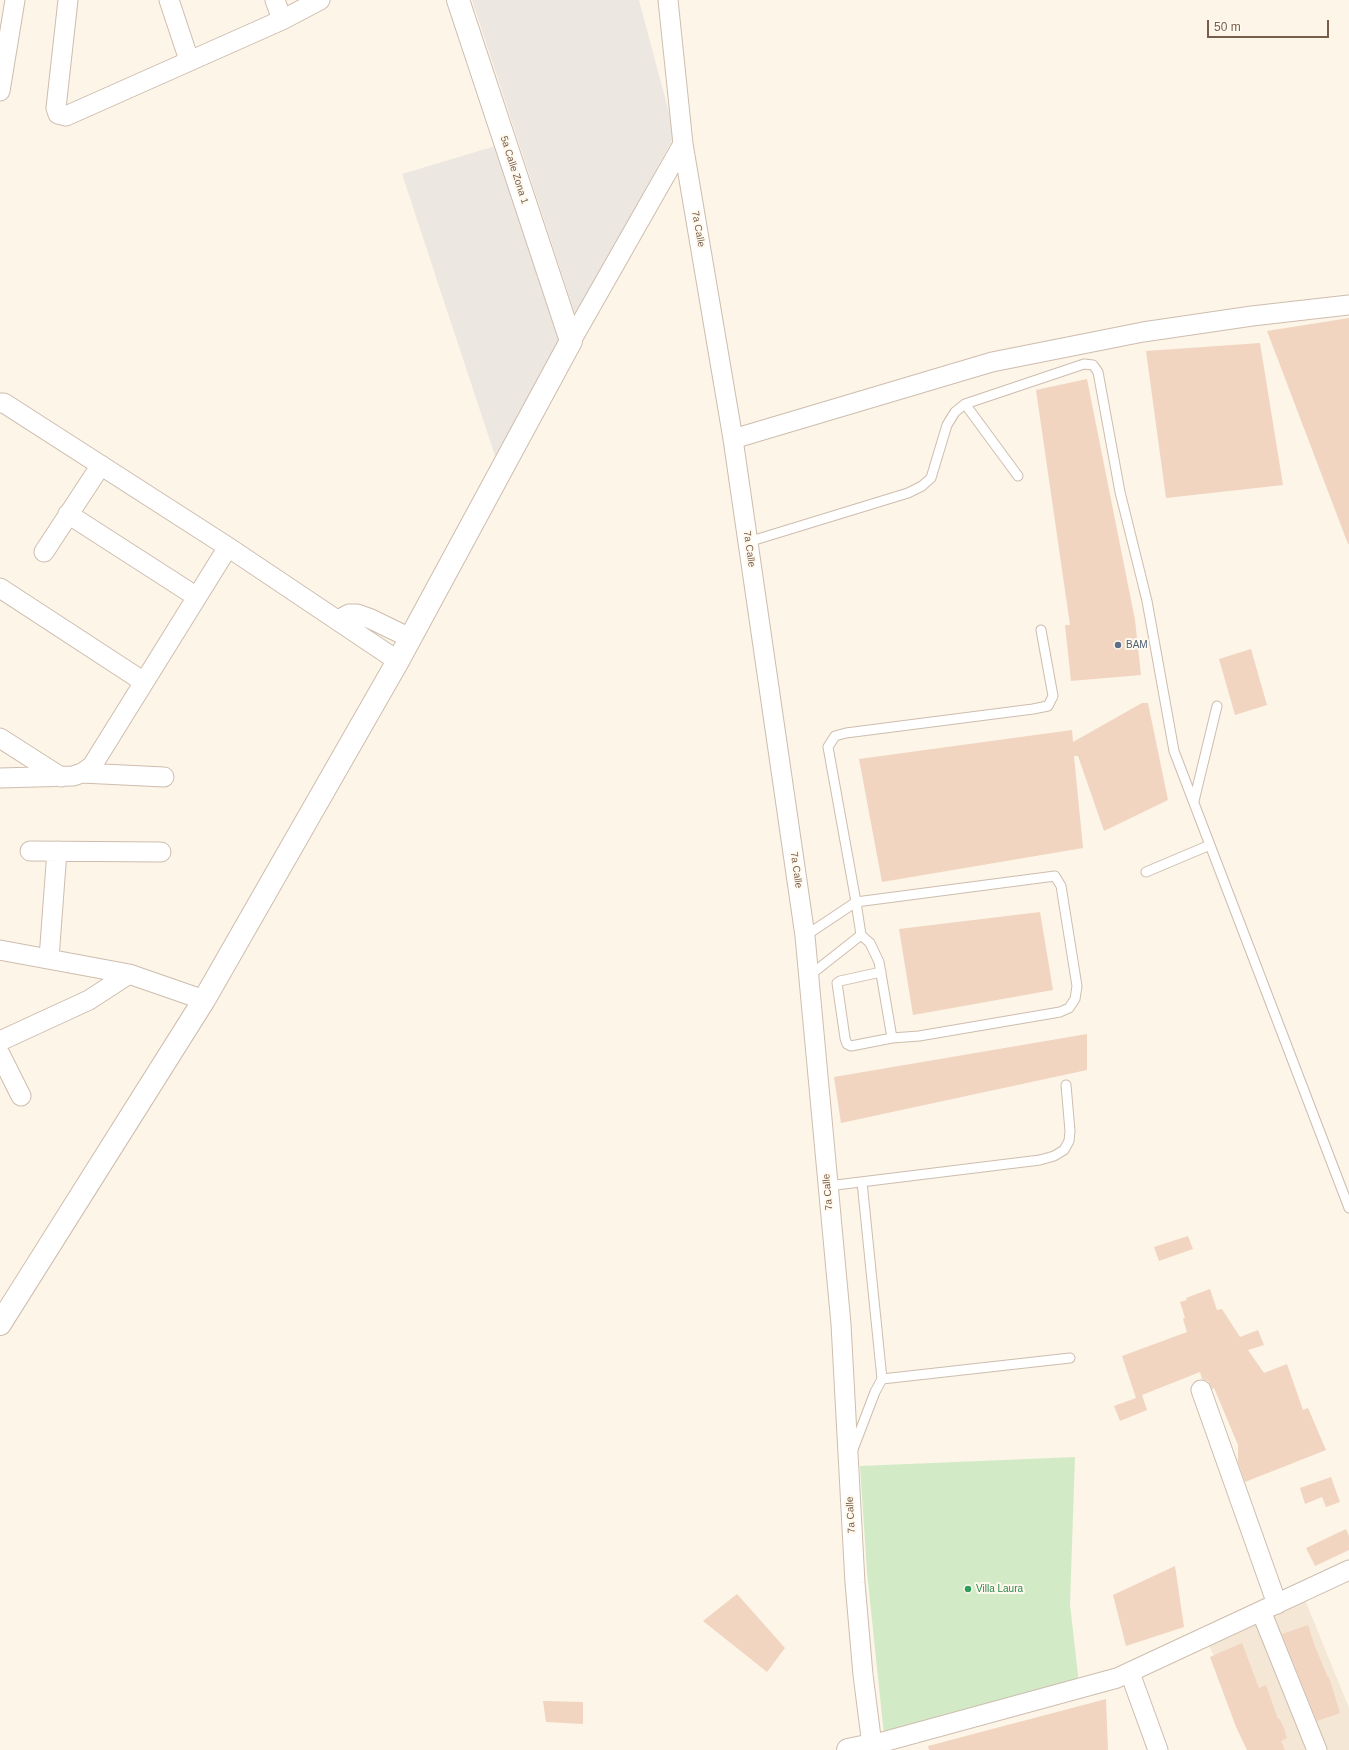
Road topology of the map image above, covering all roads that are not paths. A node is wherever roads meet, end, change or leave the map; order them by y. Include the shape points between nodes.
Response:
1 (15, 0) edge
2 (68, 0) edge
3 (169, 0) edge
4 (275, 0) edge
5 (320, 0) edge
6 (458, 0) edge
7 (668, 0) edge
8 (282, 20) junction
9 (189, 60) junction
10 (0, 91) edge
11 (683, 144) junction
12 (1349, 305) edge
13 (571, 341) junction
14 (0, 403) edge
15 (965, 404) junction
16 (733, 439) junction
17 (101, 465) junction
18 (1018, 476) dead end
19 (68, 514) junction
20 (748, 542) junction
21 (228, 547) junction
22 (44, 552) dead end
23 (0, 588) edge
24 (197, 597) junction
25 (338, 620) junction
26 (1041, 630) dead end
27 (410, 638) junction
28 (398, 661) junction
29 (144, 682) junction
30 (1217, 706) dead end
31 (0, 738) edge
32 (82, 773) junction
33 (61, 776) junction
34 (164, 777) dead end
35 (0, 778) edge
36 (1194, 801) junction
37 (1210, 845) junction
38 (30, 851) dead end
39 (57, 851) junction
40 (161, 852) dead end
41 (1146, 872) dead end
42 (856, 902) junction
43 (861, 935) junction
44 (805, 936) junction
45 (0, 950) edge
46 (49, 958) junction
47 (881, 972) junction
48 (129, 974) junction
49 (809, 976) junction
50 (204, 1000) junction
51 (892, 1038) junction
52 (0, 1041) edge
53 (0, 1054) edge
54 (1066, 1085) dead end
55 (21, 1096) dead end
56 (862, 1182) junction
57 (828, 1186) junction
58 (1349, 1208) edge
59 (0, 1324) edge
60 (1070, 1358) dead end
61 (882, 1379) junction
62 (1201, 1390) dead end
63 (848, 1462) junction
64 (1349, 1570) edge
65 (1269, 1607) junction
66 (1130, 1673) junction
67 (873, 1748) edge
68 (848, 1750) edge
69 (1158, 1750) edge
70 (1317, 1750) edge

1 - 10 street
2 - 9 street via 56,108 58,114 66,116
3 - 9 street
4 - 8 street
5 - 8 street
6 - 13 street, 5a Calle Zona 1
7 - 11 street, 7a Calle
8 - 9 street
11 - 13 street
11 - 16 street, 7a Calle
12 - 16 street via 1143,332 992,362
13 - 27 street
14 - 17 street
15 - 18 lane
15 - 20 lane via 955,412 947,426 931,478 922,486 908,493
15 - 36 lane via 1084,364 1093,365 1098,372 1120,492 1147,601 1174,751
16 - 20 street, 7a Calle
17 - 19 street
17 - 21 street
19 - 22 street
19 - 24 street
20 - 44 street, 7a Calle
21 - 24 street
21 - 25 street
23 - 29 street
24 - 29 street
25 - 27 street via 349,614 357,614
25 - 28 street
26 - 42 lane via 1053,696 1048,706 835,736 828,747
27 - 28 street
28 - 50 street
29 - 32 street via 92,766
30 - 36 lane
31 - 33 street
32 - 33 street
32 - 34 street
33 - 35 street
36 - 37 lane
37 - 41 lane
37 - 58 lane
38 - 39 street
39 - 40 street
39 - 46 street
42 - 43 lane
42 - 44 lane
42 - 51 lane via 1055,876 1061,886 1078,986 1075,999 1069,1008 1044,1015 919,1036
43 - 47 lane via 870,944
43 - 49 lane
44 - 49 street, 7a Calle
45 - 46 street
46 - 48 street
47 - 51 lane
47 - 51 lane via 838,983 845,1038 851,1046
48 - 50 street
48 - 52 street via 89,1000
49 - 57 street, 7a Calle
50 - 59 street
53 - 55 street
54 - 56 lane via 1069,1141 1064,1150 1054,1156 1040,1160
56 - 57 lane
56 - 61 lane
57 - 63 street, 7a Calle via 842,1324
60 - 61 lane
61 - 63 lane
62 - 65 street
63 - 67 street, 7a Calle via 863,1675
64 - 65 street
65 - 66 street
65 - 70 street
66 - 67 street
66 - 69 street
67 - 68 street

